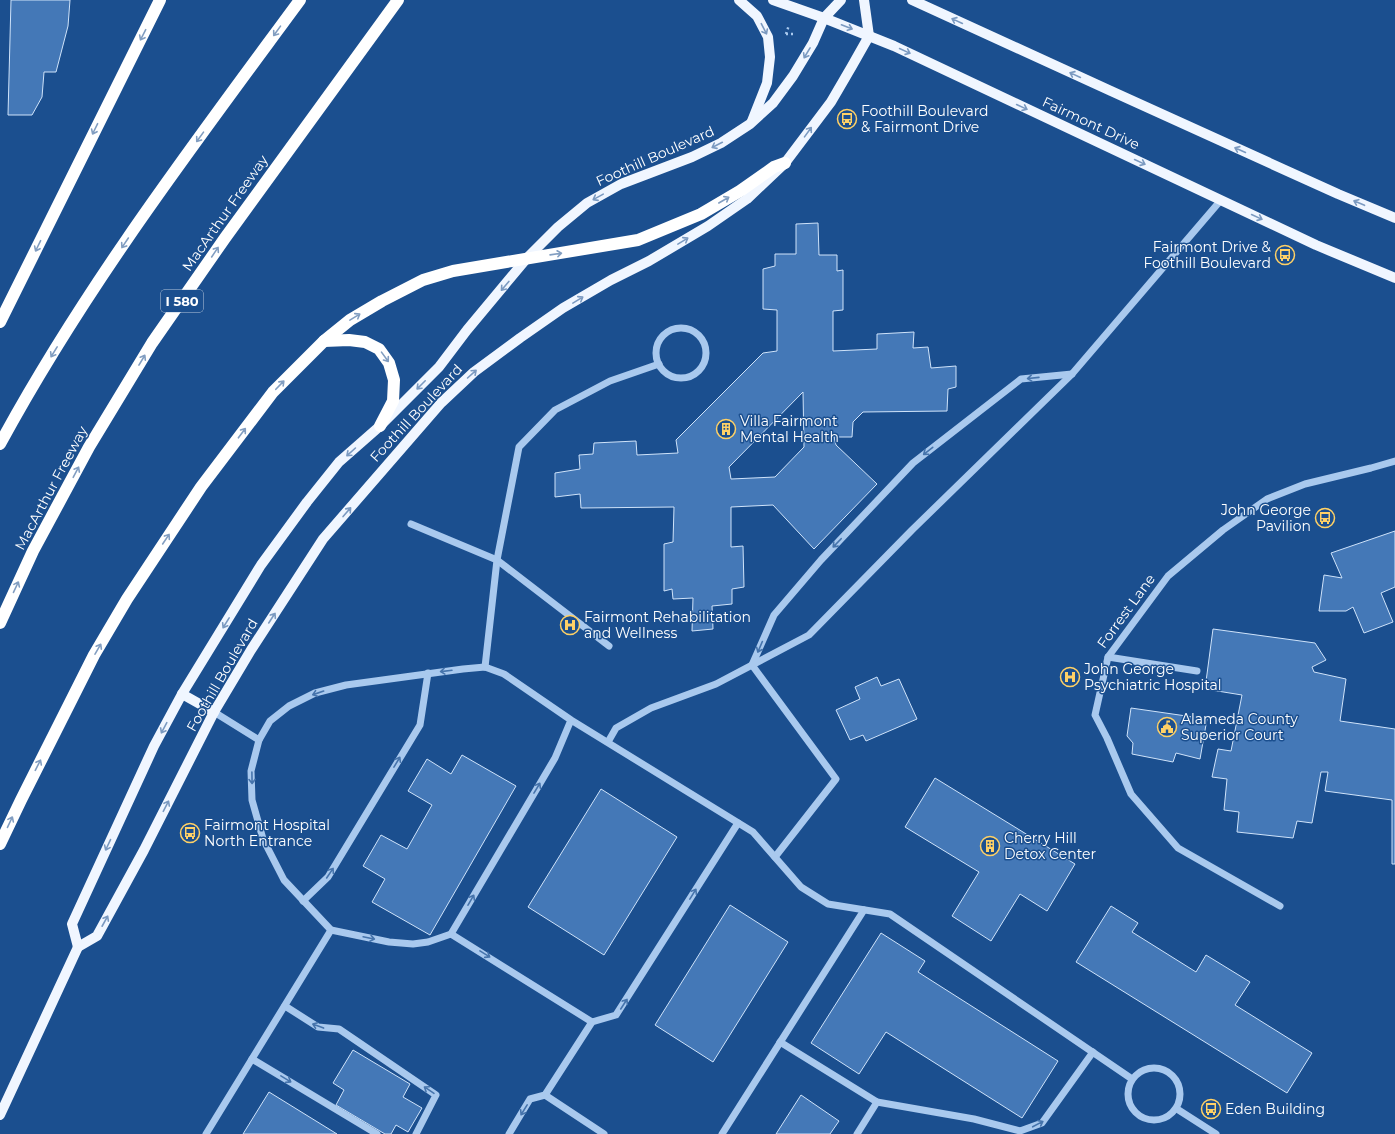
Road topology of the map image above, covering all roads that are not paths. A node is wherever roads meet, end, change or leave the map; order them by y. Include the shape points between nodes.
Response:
1 (160, 0) edge
2 (300, 0) edge
3 (398, 0) edge
4 (739, 0) edge
5 (773, 0) edge
6 (841, 0) edge
7 (864, 0) edge
8 (912, 0) edge
9 (824, 18) junction
10 (869, 36) junction
11 (750, 124) junction
12 (785, 163) junction
13 (1221, 200) junction
14 (1395, 218) edge
15 (527, 258) junction
16 (1395, 278) edge
17 (0, 322) edge
18 (324, 341) junction
19 (659, 364) junction
20 (1072, 374) junction
21 (380, 426) junction
22 (0, 444) edge
23 (1395, 461) edge
24 (411, 524) dead end
25 (497, 560) junction
26 (0, 623) edge
27 (609, 646) dead end
28 (1108, 657) junction
29 (752, 665) junction
30 (484, 667) junction
31 (1197, 671) dead end
32 (428, 673) junction
33 (182, 694) junction
34 (214, 712) junction
35 (571, 720) junction
36 (259, 740) junction
37 (608, 742) junction
38 (738, 823) junction
39 (0, 844) edge
40 (775, 857) junction
41 (303, 901) junction
42 (1280, 906) dead end
43 (864, 910) junction
44 (331, 930) junction
45 (451, 934) junction
46 (78, 947) junction
47 (284, 1006) junction
48 (592, 1022) junction
49 (780, 1042) junction
50 (1093, 1052) junction
51 (252, 1059) junction
52 (1132, 1079) junction
53 (545, 1095) junction
54 (877, 1102) junction
55 (1177, 1109) junction
56 (0, 1114) edge
57 (206, 1134) edge
58 (377, 1134) edge
59 (416, 1134) edge
60 (509, 1134) edge
61 (604, 1134) edge
62 (722, 1134) edge
63 (857, 1134) edge
64 (1216, 1134) edge

1 -> 17 highway
2 -> 22 highway via 160,192 87,299
26 -> 3 highway, MacArthur Freeway / I 580 via 33,551 89,447 152,343
4 -> 11 main road via 757,16 768,37 770,57 767,83
5 - 9 main road, Fairmont Drive
6 - 9 main road, Foothill Boulevard
7 - 10 main road
14 -> 8 main road
9 -> 10 main road, Fairmont Drive
9 -> 11 main road, Foothill Boulevard via 813,43 793,76 773,103
12 -> 10 main road, Foothill Boulevard via 830,102
10 -> 13 main road, Fairmont Drive
11 -> 15 main road, Foothill Boulevard via 715,146 621,184 587,203
15 -> 12 highway via 638,240 701,214 774,167
34 -> 12 main road, Foothill Boulevard via 323,539 441,403 474,372 520,338 563,308 708,226 747,199
13 -> 16 main road, Fairmont Drive via 1316,245
13 - 20 lane
18 -> 15 highway via 350,320 423,280 453,271
15 -> 21 main road, Foothill Boulevard via 440,367
18 -> 21 highway via 365,342 379,349 389,363 394,380 393,401
39 -> 18 highway via 94,656 140,579 201,487 273,392
19 - 19 lane via 665,372 674,377 693,375 701,369 705,361 704,342 698,334 689,329 670,331 662,337 658,345
19 - 25 lane via 610,381 555,410 519,447
20 - 29 lane via 912,530 809,636
20 -> 29 lane via 1021,379 913,464 821,560 774,615
21 -> 33 main road, Foothill Boulevard via 339,462 306,502 261,565
23 - 28 lane, Forrest Lane via 1305,484 1267,499 1223,530 1168,576
24 - 25 lane
25 - 27 lane
25 - 30 lane
28 - 31 lane
28 - 42 lane, Forrest Lane via 1096,715 1131,794 1178,848
29 - 37 lane via 716,684 651,708 616,728
29 - 40 lane via 836,779
30 -> 32 lane
30 - 35 lane via 504,674
32 -> 36 lane via 346,685 316,693 289,706 270,721
41 -> 32 lane via 328,877 420,725
33 - 34 main road
33 -> 46 main road, Foothill Boulevard via 154,746 72,924
34 - 36 lane
46 -> 34 main road, Foothill Boulevard via 97,936
35 - 37 lane
45 -> 35 lane via 555,758
36 -> 41 lane via 251,771 252,800 264,839 284,880
37 - 38 lane
38 - 40 lane via 753,832
48 -> 38 lane via 616,1015
40 - 43 lane via 801,887 828,904
41 - 44 lane
43 - 49 lane
43 - 50 lane via 890,914
44 -> 45 lane via 389,942 413,944
44 - 47 lane
45 -> 48 lane
46 - 56 main road
47 - 51 lane
59 -> 47 lane via 436,1096 339,1029 318,1027
48 - 53 lane
49 - 54 lane
49 - 62 lane
50 - 52 lane
54 -> 50 lane via 974,1119 1020,1131 1042,1123
51 - 57 lane
51 -> 58 lane
52 - 55 lane via 1139,1072 1149,1068 1169,1072 1176,1079 1180,1089
52 - 55 lane via 1128,1089 1128,1100 1139,1116 1149,1120 1160,1120 1169,1117
53 -> 60 lane via 530,1100
53 - 61 lane
54 - 63 lane
55 - 64 lane

